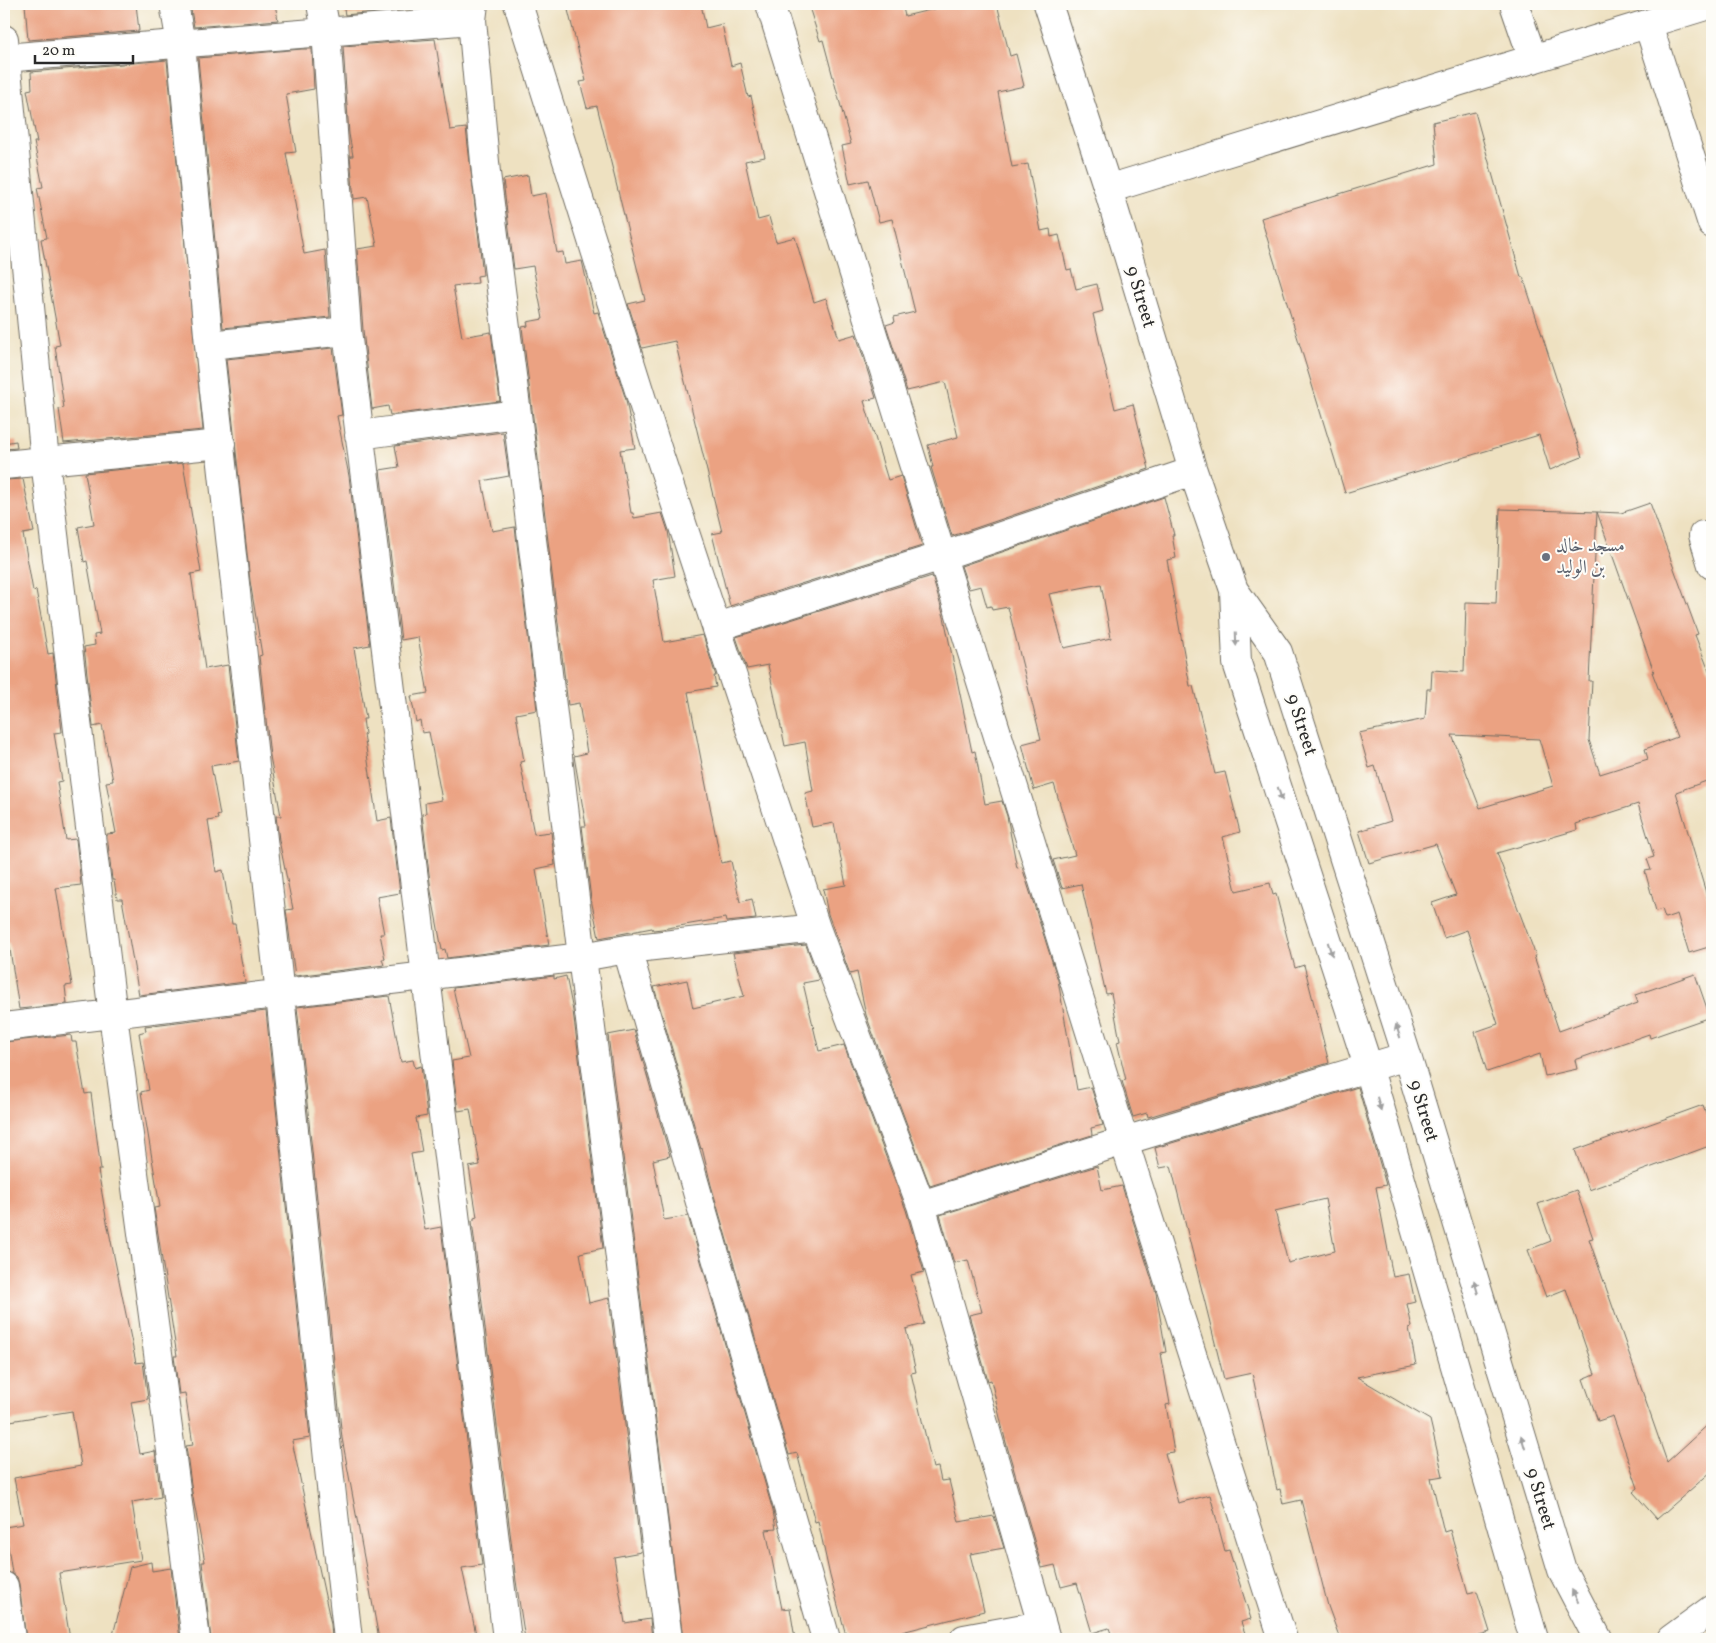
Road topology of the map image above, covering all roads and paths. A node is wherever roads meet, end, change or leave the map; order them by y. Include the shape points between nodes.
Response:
1 (174, 4) edge
2 (321, 4) edge
3 (518, 4) edge
4 (770, 4) edge
5 (1048, 4) edge
6 (1514, 4) edge
7 (1712, 4) edge
8 (473, 12) edge
9 (1662, 15) edge
10 (326, 31) junction
11 (181, 44) junction
12 (5, 51) edge
13 (1533, 59) junction
14 (1108, 189) junction
15 (1712, 224) edge
16 (347, 332) junction
17 (209, 345) junction
18 (517, 414) junction
19 (359, 435) junction
20 (221, 444) junction
21 (45, 461) junction
22 (4, 465) edge
23 (1193, 470) junction
24 (1704, 534) dead end
25 (942, 556) junction
26 (1712, 565) edge
27 (1234, 590) junction
28 (717, 627) junction
29 (816, 928) junction
30 (627, 949) junction
31 (582, 957) junction
32 (424, 976) junction
33 (280, 995) junction
34 (112, 1015) junction
35 (4, 1027) edge
36 (1406, 1056) junction
37 (1369, 1068) junction
38 (1124, 1141) junction
39 (921, 1205) junction
40 (4, 1586) edge
41 (1712, 1609) edge
42 (1044, 1632) edge
43 (11, 1639) edge
44 (196, 1639) edge
45 (348, 1639) edge
46 (507, 1639) edge
47 (668, 1639) edge
48 (826, 1639) edge
49 (964, 1639) edge
50 (1283, 1639) edge
51 (1534, 1639) edge
52 (1598, 1639) edge
53 (1671, 1639) edge

1 - 11 street
2 - 10 street
3 - 28 street via 658,451
4 - 25 street
5 - 14 street, 9 Street
6 - 13 street
7 - 9 street
8 - 10 street
8 - 18 street via 486,173
9 - 13 street
9 - 15 street
10 - 11 street
10 - 16 street
11 - 12 street
11 - 17 street
12 - 21 street
13 - 14 street
14 - 23 street, 9 Street
16 - 17 street
16 - 19 street
17 - 20 street
18 - 19 street
18 - 31 street
19 - 32 street
20 - 21 street
20 - 33 street
21 - 22 street
21 - 34 street
23 - 25 street
23 - 27 street, 9 Street
24 - 26 street
25 - 28 street
25 - 38 street
36 -> 27 street, 9 Street via 1278,652
27 -> 37 street, 9 Street via 1237,663
28 - 29 street
29 - 30 street
29 - 39 street
30 - 31 street
30 - 48 street
31 - 32 street
31 - 47 street
32 - 33 street
32 - 46 street
33 - 34 street
33 - 45 street
34 - 35 street
34 - 44 street
36 - 37 street
52 -> 36 street, 9 Street via 1562,1570
37 - 38 street
37 -> 51 street, 9 Street
38 - 39 street
38 - 50 street
39 - 42 street
40 - 43 street
41 - 53 street
42 - 49 street

